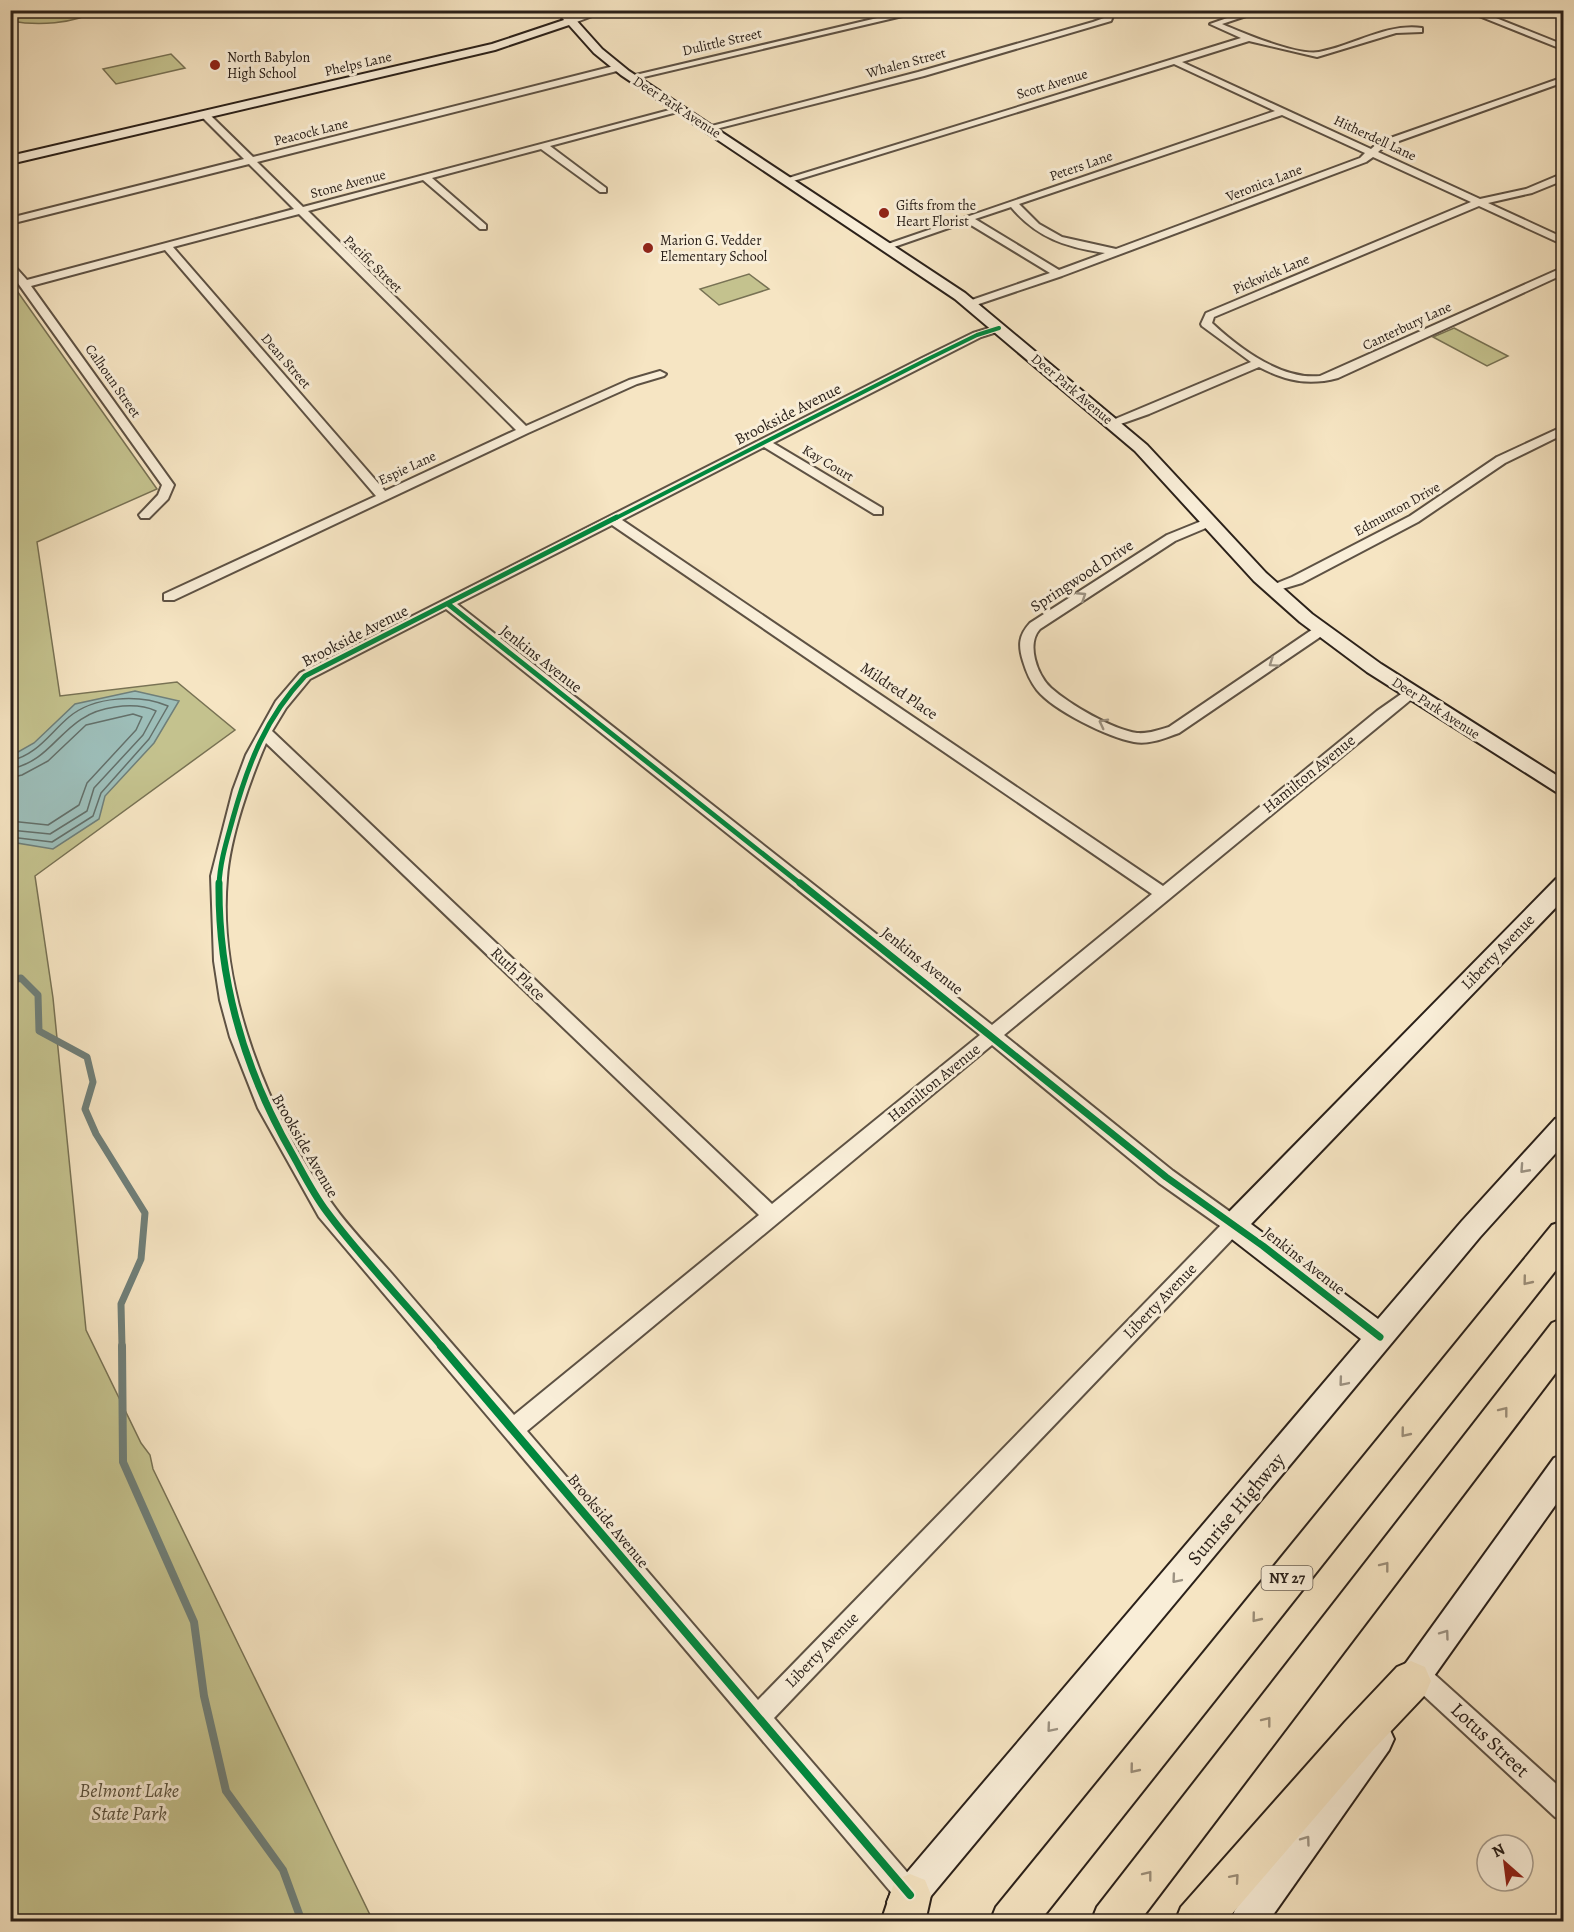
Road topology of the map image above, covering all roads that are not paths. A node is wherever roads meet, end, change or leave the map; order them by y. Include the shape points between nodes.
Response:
1 (561, 10) edge
2 (604, 10) edge
3 (924, 10) edge
4 (1260, 10) edge
5 (1468, 10) edge
6 (1107, 14) edge
7 (571, 21) junction
8 (1419, 30) dead end
9 (1246, 39) junction
10 (1563, 48) edge
11 (1174, 61) junction
12 (618, 68) junction
13 (631, 77) junction
14 (1563, 79) edge
15 (678, 109) junction
16 (1284, 111) junction
17 (205, 115) junction
18 (708, 128) junction
19 (542, 145) junction
20 (1372, 152) junction
21 (10, 160) edge
22 (250, 161) junction
23 (1563, 176) edge
24 (425, 177) junction
25 (787, 180) junction
26 (603, 190) dead end
27 (1480, 202) junction
28 (1013, 203) junction
29 (300, 211) junction
30 (967, 219) junction
31 (10, 221) edge
32 (483, 226) dead end
33 (1563, 242) edge
34 (167, 246) junction
35 (887, 246) junction
36 (1116, 252) junction
37 (10, 264) edge
38 (1563, 270) edge
39 (1058, 274) junction
40 (25, 284) junction
41 (970, 304) junction
42 (999, 328) junction
43 (1260, 362) junction
44 (660, 374) dead end
45 (1112, 424) junction
46 (1563, 429) edge
47 (524, 431) junction
48 (763, 442) junction
49 (383, 496) junction
50 (878, 511) dead end
51 (145, 515) dead end
52 (614, 520) junction
53 (1209, 522) junction
54 (1272, 588) junction
55 (170, 597) dead end
56 (448, 604) junction
57 (1321, 630) junction
58 (1412, 693) junction
59 (264, 732) junction
60 (1563, 790) edge
61 (1563, 885) edge
62 (1163, 894) junction
63 (992, 1035) junction
64 (1563, 1126) edge
65 (772, 1216) junction
66 (1233, 1225) junction
67 (1563, 1235) edge
68 (1563, 1334) edge
69 (1380, 1337) junction
70 (513, 1429) junction
71 (1563, 1468) edge
72 (1414, 1677) junction
73 (757, 1718) junction
74 (1563, 1808) edge
75 (900, 1913) edge
76 (1011, 1922) edge
77 (1112, 1922) edge
78 (1196, 1922) edge
79 (1247, 1922) edge

1 - 7 main road, Deer Park Avenue
2 - 7 street
3 - 13 street, Dulittle Street
4 - 9 street via 1214,24
5 - 10 street
6 - 18 street, Whalen Street via 1096,24 921,74
7 - 12 main road, Deer Park Avenue
7 - 17 main road, Phelps Lane via 495,47
8 - 9 street via 1395,31 1317,55
9 - 11 street, Scott Avenue
11 - 16 street, Hitherdell Lane
11 - 25 street, Scott Avenue
12 - 13 main road, Deer Park Avenue
12 - 22 street, Peacock Lane
13 - 15 main road, Deer Park Avenue
14 - 20 street, Veronica Lane via 1382,144
15 - 18 main road, Deer Park Avenue
15 - 19 street, Stone Avenue
16 - 20 street, Hitherdell Lane
16 - 28 street, Peters Lane
17 - 21 main road, Phelps Lane
17 - 22 street, Pacific Street
18 - 25 main road, Deer Park Avenue
19 - 24 street, Stone Avenue
19 - 26 street
20 - 27 street, Hitherdell Lane
20 - 36 street, Veronica Lane via 1364,160
22 - 29 street, Pacific Street
22 - 31 street, Peacock Lane
23 - 27 street, Pickwick Lane via 1529,190
24 - 29 street, Stone Avenue
24 - 32 street
25 - 35 main road, Deer Park Avenue
27 - 33 street, Hitherdell Lane
27 - 43 street, Pickwick Lane via 1210,315 1206,324 1215,333
28 - 30 street, Peters Lane
28 - 36 street via 1027,223 1059,242
29 - 34 street, Stone Avenue
29 - 47 street, Pacific Street
30 - 35 street, Peters Lane
30 - 39 street
34 - 40 street, Stone Avenue
34 - 49 street, Dean Street
35 - 41 main road, Deer Park Avenue
36 - 39 street, Veronica Lane
37 - 40 street, Calhoun Street
38 - 43 street, Canterbury Lane via 1334,376 1295,378
39 - 41 street, Veronica Lane
40 - 51 street, Calhoun Street via 168,485 164,496
41 - 42 main road, Deer Park Avenue
42 - 45 main road, Deer Park Avenue
42 - 48 street, Brookside Avenue via 977,335
43 - 45 street
44 - 47 street, Espie Lane via 633,382
45 - 53 main road, Deer Park Avenue via 1159,466
46 - 54 street, Edmunton Drive via 1501,460 1414,519 1297,580
47 - 49 street, Espie Lane
48 - 50 street, Kay Court
48 - 52 street, Brookside Avenue
49 - 55 street, Espie Lane
52 - 56 street, Brookside Avenue
52 - 62 street, Mildred Place
53 - 54 main road, Deer Park Avenue
57 -> 53 street, Springwood Drive via 1174,730 1149,738 1120,732 1046,690 1035,677 1024,645 1026,635 1171,538
54 - 57 main road, Deer Park Avenue
56 - 59 street, Brookside Avenue via 305,676 286,694
56 - 63 street, Jenkins Avenue
57 - 58 main road, Deer Park Avenue
58 - 60 main road, Deer Park Avenue
58 - 62 street, Hamilton Avenue
59 - 65 street, Ruth Place
59 - 70 street, Brookside Avenue via 241,788 219,871 220,948 228,1004 246,1061 270,1118 326,1211
61 - 66 main road, Liberty Avenue
62 - 63 street, Hamilton Avenue
63 - 65 street, Hamilton Avenue
63 - 66 street, Jenkins Avenue via 1166,1177
64 -> 69 main road, Sunrise Highway
65 - 70 street, Hamilton Avenue
66 - 69 main road, Jenkins Avenue
66 - 73 street, Liberty Avenue
67 -> 76 highway, NY 27
77 -> 68 highway
69 -> 75 main road, Sunrise Highway
70 - 73 street, Brookside Avenue
72 -> 71 main road
72 - 74 street, Lotus Street
78 -> 72 highway
79 -> 72 main road via 1373,1748
73 - 75 street, Brookside Avenue

